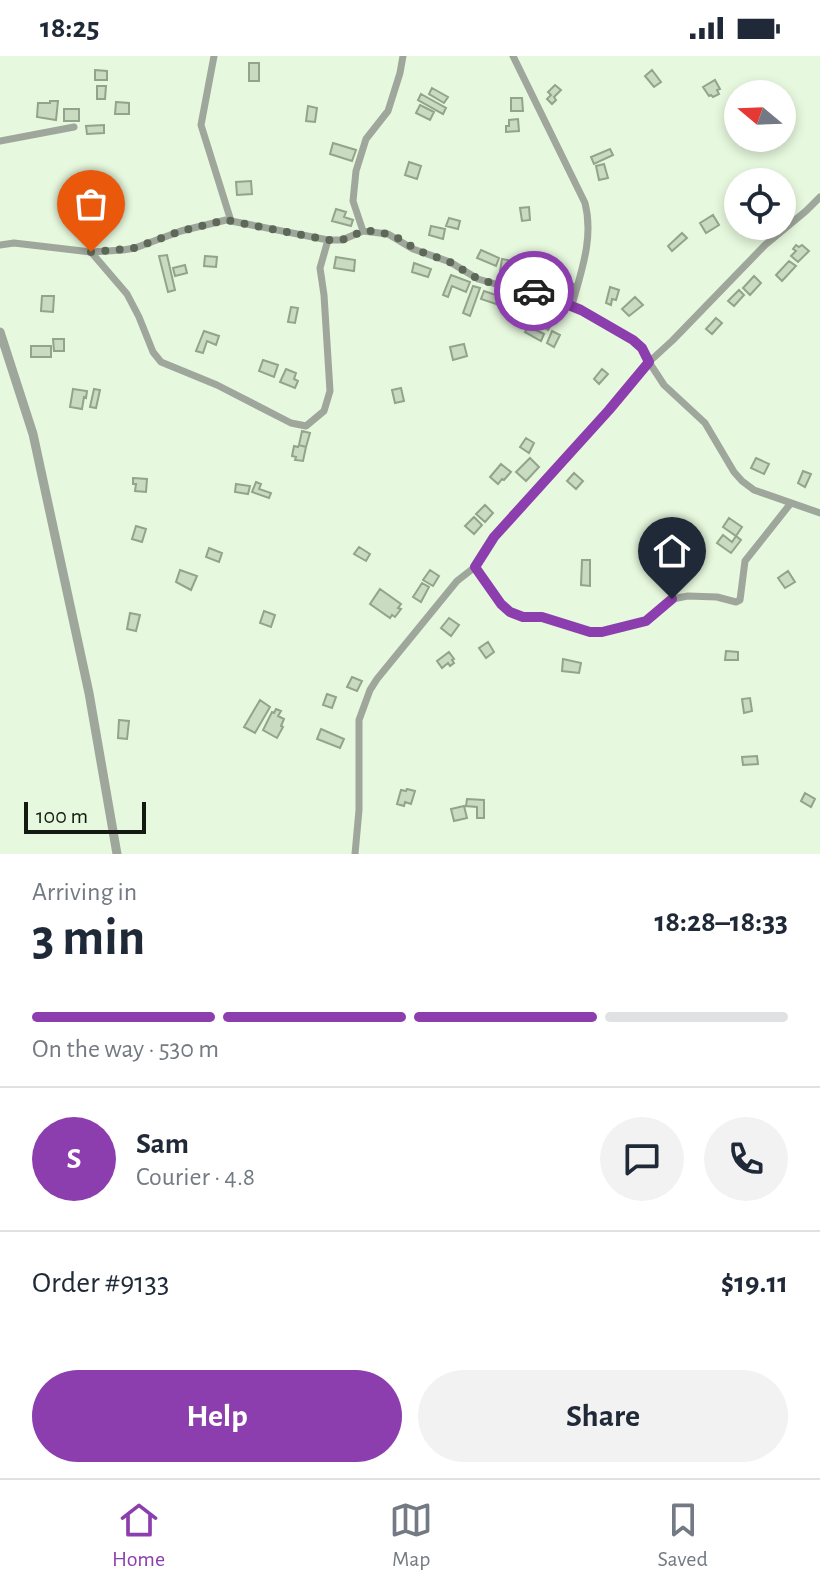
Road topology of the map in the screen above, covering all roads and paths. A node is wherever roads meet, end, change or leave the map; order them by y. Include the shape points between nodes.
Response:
1 (214, 56) edge
2 (403, 56) edge
3 (513, 56) edge
4 (74, 127) dead end
5 (0, 141) edge
6 (820, 197) edge
7 (231, 221) junction
8 (363, 231) junction
9 (328, 240) junction
10 (0, 245) edge
11 (91, 252) junction
12 (572, 305) junction
13 (0, 332) edge
14 (649, 362) junction
15 (791, 503) junction
16 (819, 515) edge
17 (475, 567) junction
18 (117, 854) edge
19 (355, 854) edge

1 - 7 street via 201,125
2 - 8 street via 388,111 366,139 356,171 353,201
3 - 12 street via 585,203 588,241
4 - 5 street
6 - 14 street
7 - 9 street
7 - 11 street via 135,248
8 - 9 street
8 - 12 street via 396,237 478,279
9 - 11 street via 320,268 330,391 324,411 306,426 161,362 127,294
10 - 11 street
12 - 14 street via 638,344
13 - 18 street via 33,434 89,693
14 - 15 street via 664,385 705,423 742,481
14 - 17 street via 494,537
15 - 16 street
15 - 17 street via 745,561 740,600 672,599 646,621 602,632 510,612
17 - 19 street via 389,661 364,704 359,720

